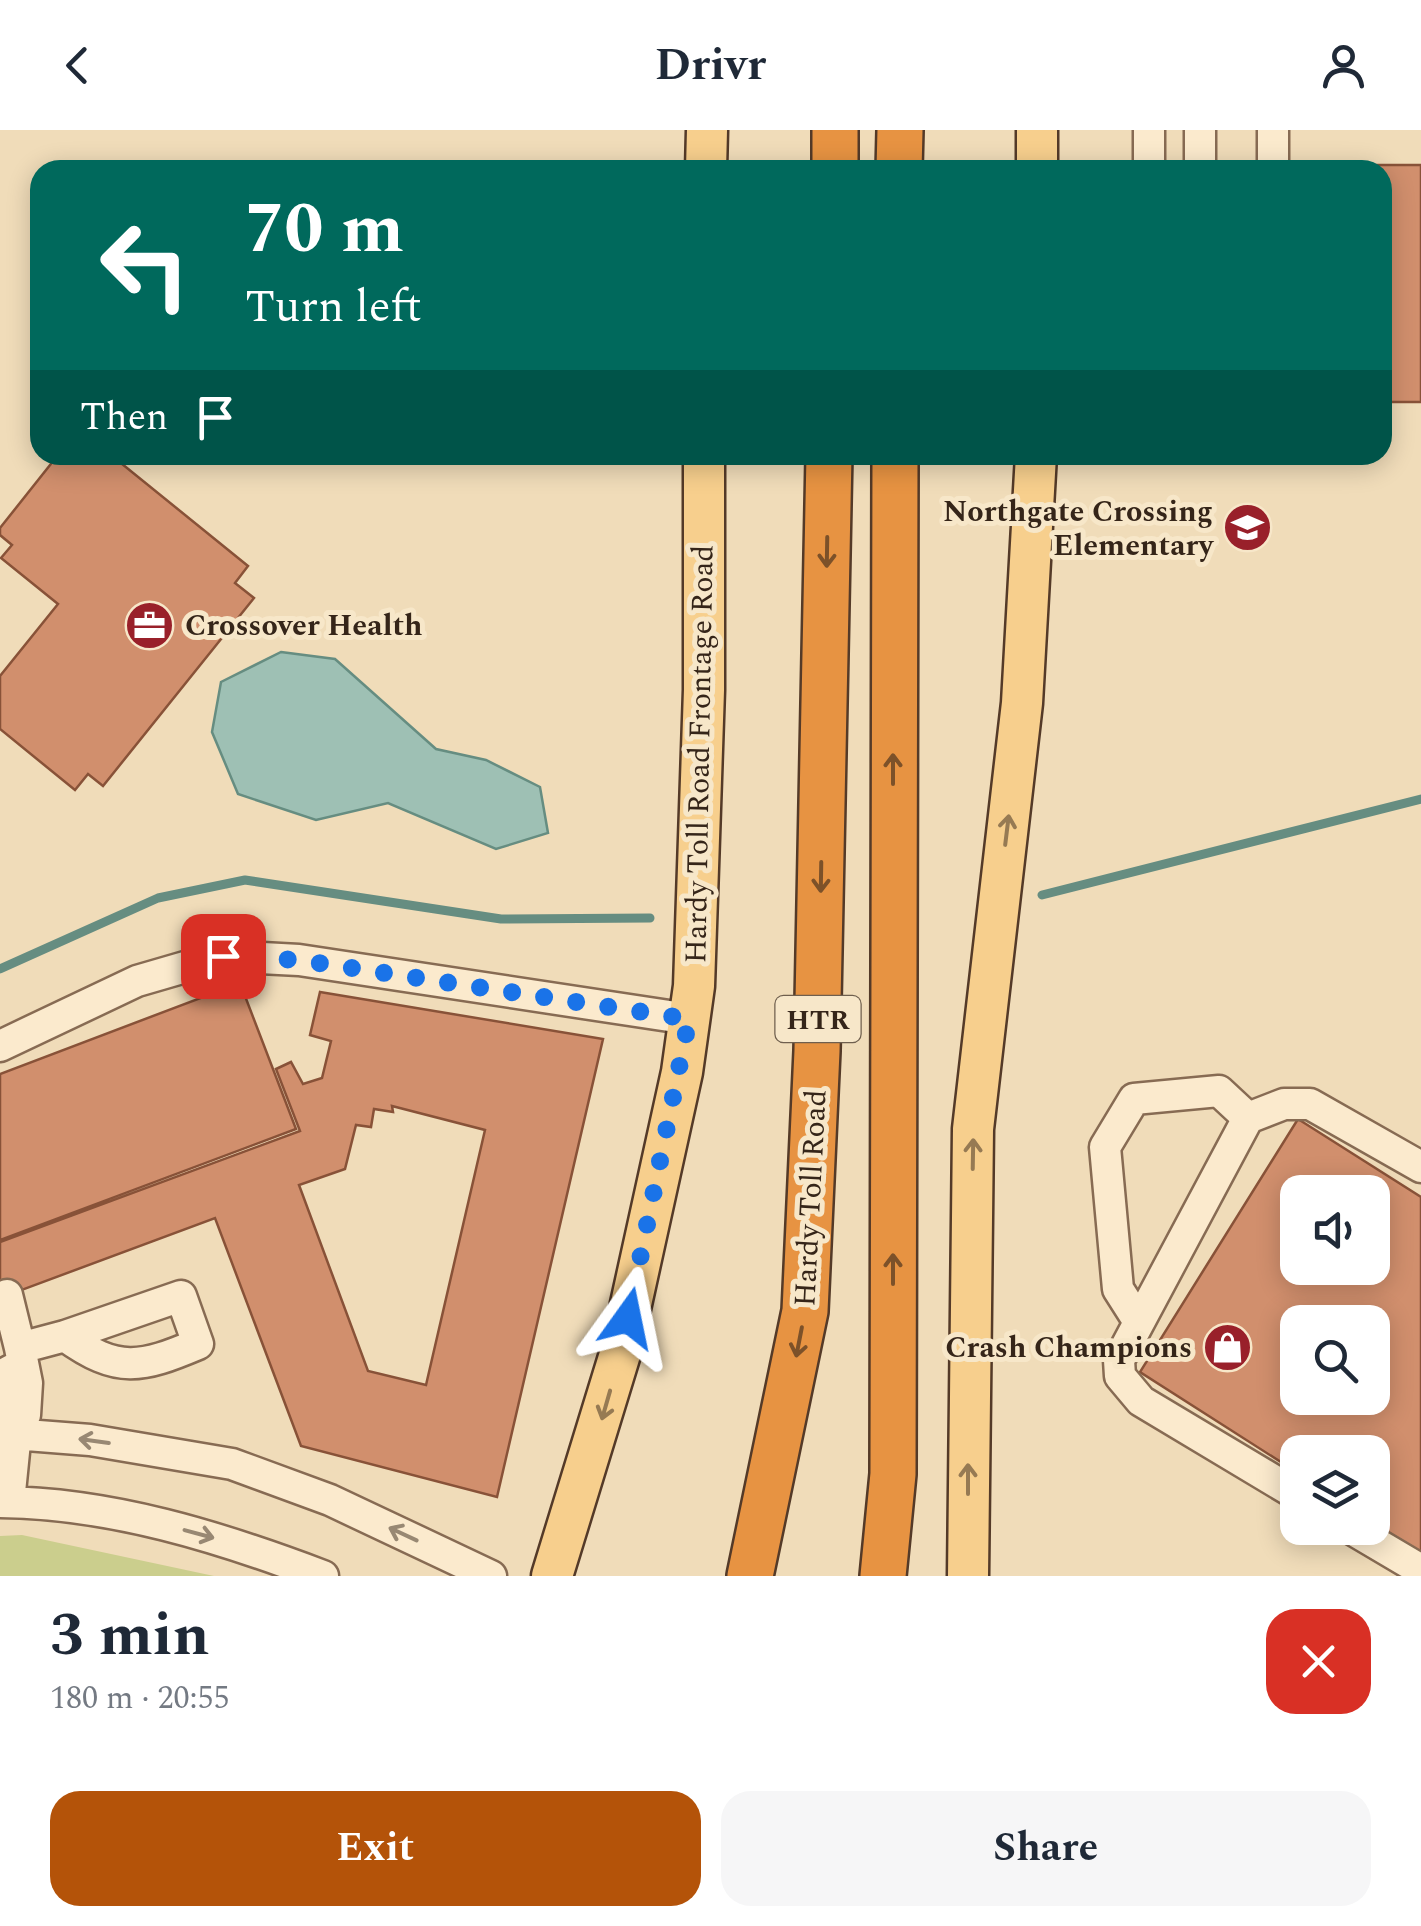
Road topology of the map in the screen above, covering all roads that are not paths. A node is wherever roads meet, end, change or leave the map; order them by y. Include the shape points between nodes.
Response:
1 (707, 130) edge
2 (835, 130) edge
3 (900, 130) edge
4 (1037, 130) edge
5 (1149, 130) edge
6 (1200, 130) edge
7 (1273, 130) edge
8 (706, 160) edge
9 (834, 160) edge
10 (899, 160) edge
11 (1037, 160) edge
12 (1148, 160) edge
13 (1200, 160) edge
14 (1274, 160) edge
15 (704, 465) edge
16 (829, 465) edge
17 (895, 465) edge
18 (1035, 465) edge
19 (689, 1019) junction
20 (0, 1046) edge
21 (1248, 1118) junction
22 (1421, 1167) edge
23 (8, 1295) dead end
24 (1139, 1322) junction
25 (65, 1336) dead end
26 (20, 1357) junction
27 (8, 1433) edge
28 (1280, 1485) edge
29 (4, 1502) edge
30 (1379, 1545) edge
31 (1421, 1570) edge
32 (323, 1576) edge
33 (491, 1576) edge
34 (552, 1576) edge
35 (750, 1576) edge
36 (882, 1576) edge
37 (968, 1576) edge

1 - 8 main road
2 - 9 highway
3 - 10 highway
4 - 11 main road
5 - 12 street
6 - 13 street
7 - 14 street
15 - 19 main road, Hardy Toll Road Frontage Road via 704,690
16 -> 35 highway, Hardy Toll Road / HTR via 805,1311
36 -> 17 highway, HTR via 893,1474
37 -> 18 main road via 974,1129 1022,703
19 - 20 street via 299,960 223,956 137,981
19 -> 34 main road, Hardy Toll Road Frontage Road via 620,1354
21 - 22 street via 1284,1104 1310,1104
21 - 24 street
21 - 24 street via 1219,1091 1134,1100 1105,1147 1118,1289
23 - 26 street
24 - 28 street via 1119,1360 1120,1376 1142,1401
25 - 26 street
26 - 27 street via 25,1415
27 - 29 street
33 -> 27 street via 330,1500 232,1464
29 -> 32 street via 158,1523
30 - 31 street

